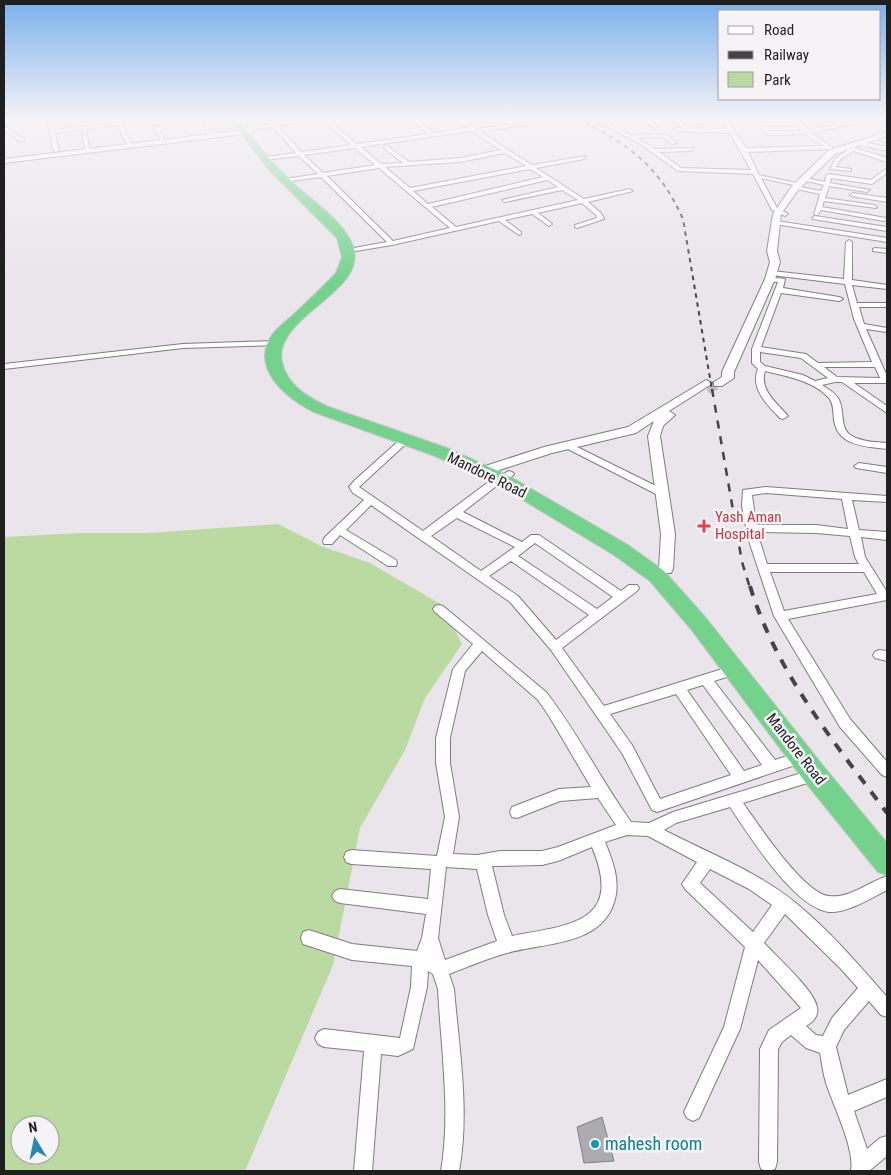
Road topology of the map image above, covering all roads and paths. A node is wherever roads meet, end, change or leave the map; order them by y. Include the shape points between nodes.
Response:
1 (282, 174) edge
2 (330, 174) edge
3 (389, 174) edge
4 (494, 174) edge
5 (542, 174) edge
6 (754, 174) edge
7 (757, 174) junction
8 (809, 174) edge
9 (811, 174) edge
10 (882, 174) edge
11 (322, 175) junction
12 (829, 176) joint
13 (548, 178) junction
14 (288, 181) junction
15 (872, 182) junction
16 (827, 184) junction
17 (800, 185) junction
18 (562, 188) junction
19 (408, 190) junction
20 (867, 190) junction
21 (630, 191) dead end
22 (823, 194) junction
23 (477, 195) junction
24 (865, 197) junction
25 (505, 200) dead end
26 (887, 200) edge
27 (583, 201) junction
28 (426, 206) junction
29 (874, 207) dead end
30 (818, 208) junction
31 (432, 210) junction
32 (782, 211) junction
33 (529, 213) junction
34 (815, 218) junction
35 (884, 219) dead end
36 (500, 220) junction
37 (487, 222) junction
38 (780, 223) junction
39 (550, 224) dead end
40 (577, 226) dead end
41 (811, 227) junction
42 (887, 229) edge
43 (455, 230) junction
44 (519, 233) dead end
45 (887, 240) edge
46 (392, 242) junction
47 (849, 242) dead end
48 (356, 249) junction
49 (875, 250) dead end
50 (887, 252) edge
51 (771, 276) junction
52 (848, 282) junction
53 (887, 287) edge
54 (778, 290) junction
55 (839, 299) dead end
56 (854, 305) junction
57 (887, 305) edge
58 (861, 326) junction
59 (887, 330) edge
60 (275, 343) junction
61 (756, 349) junction
62 (877, 364) junction
63 (818, 365) junction
64 (4, 367) edge
65 (762, 368) junction
66 (840, 379) junction
67 (886, 381) edge
68 (712, 384) junction
69 (814, 384) junction
70 (887, 410) edge
71 (783, 416) dead end
72 (406, 439) junction
73 (567, 445) junction
74 (887, 446) edge
75 (859, 466) dead end
76 (887, 470) edge
77 (497, 473) junction
78 (662, 493) junction
79 (846, 496) junction
80 (371, 499) junction
81 (887, 500) edge
82 (456, 513) junction
83 (752, 528) junction
84 (340, 530) junction
85 (854, 532) junction
86 (424, 536) junction
87 (887, 536) edge
88 (328, 541) dead end
89 (523, 547) junction
90 (511, 556) junction
91 (392, 563) dead end
92 (763, 568) junction
93 (866, 568) junction
94 (666, 569) junction
95 (482, 576) junction
96 (633, 588) dead end
97 (886, 596) edge
98 (621, 597) junction
99 (439, 609) dead end
100 (598, 615) junction
101 (780, 616) junction
102 (481, 644) junction
103 (555, 646) junction
104 (735, 670) junction
105 (706, 679) junction
106 (679, 688) junction
107 (601, 712) junction
108 (802, 757) junction
109 (772, 767) junction
110 (887, 771) edge
111 (815, 775) junction
112 (741, 778) junction
113 (602, 792) junction
114 (732, 798) junction
115 (517, 812) dead end
116 (627, 828) junction
117 (650, 830) junction
118 (596, 839) junction
119 (887, 841) edge
120 (351, 857) dead end
121 (708, 860) junction
122 (441, 861) junction
123 (483, 861) junction
124 (887, 863) edge
125 (887, 883) edge
126 (340, 896) dead end
127 (783, 903) junction
128 (435, 907) junction
129 (309, 938) dead end
130 (430, 938) junction
131 (754, 944) junction
132 (507, 945) junction
133 (422, 959) junction
134 (441, 969) junction
135 (869, 988) junction
136 (887, 1009) edge
137 (792, 1026) junction
138 (324, 1038) dead end
139 (373, 1044) junction
140 (826, 1046) junction
141 (887, 1088) edge
142 (844, 1106) junction
143 (693, 1112) dead end
144 (887, 1145) edge
145 (768, 1162) dead end
146 (860, 1168) edge
147 (364, 1171) edge
148 (450, 1171) edge

1 - 14 highway
2 - 11 street
3 - 19 street
4 - 19 street
5 - 13 street
6 - 7 street
7 - 17 street
7 - 32 street via 772,204
8 - 17 main road
9 - 17 main road
10 - 15 street
11 - 14 street
11 - 46 street
12 - 15 street
12 - 16 street
13 - 18 street
13 - 23 street
14 - 48 highway via 341,228 353,240
14 - 60 highway via 346,243 348,261 341,276
15 - 20 street
16 - 17 street
16 - 20 street
16 - 22 street
17 - 22 street
17 - 32 main road
18 - 25 street
18 - 27 street
19 - 28 street
20 - 24 street
21 - 27 street
22 - 24 street
22 - 29 street
22 - 30 street
23 - 28 street
23 - 31 street via 483,200
24 - 26 street
27 - 33 street
27 - 40 street via 600,218
28 - 31 street
30 - 34 street
30 - 35 street
31 - 43 street
32 - 38 main road
33 - 36 street
33 - 37 street via 516,209 484,215
33 - 39 street
34 - 41 street
34 - 42 street
36 - 37 street
36 - 44 street
37 - 43 street
38 - 41 street
38 - 51 main road via 780,253 775,258
41 - 45 street
43 - 46 street
46 - 48 street
47 - 52 street
48 - 77 highway, Mandore Road via 350,276 284,343 282,351 286,373 300,388 327,405 446,447
49 - 50 street
51 - 52 street
51 - 54 street via 782,281
51 - 68 main road via 727,379
52 - 53 street
52 - 56 street
54 - 55 street
54 - 61 street
56 - 57 street
56 - 58 street
58 - 59 street
58 - 62 street
60 - 64 street via 183,346
60 - 72 highway, Mandore Road via 273,354 277,375 291,391 320,409
61 - 63 street via 795,354
61 - 65 street via 754,358
62 - 63 street
62 - 67 street
63 - 66 street
65 - 69 street via 800,377
65 - 71 street via 759,376 762,391
66 - 67 street
66 - 69 street
66 - 70 street
68 - 73 main road via 636,429
68 - 78 main road via 660,421 656,428 654,440
69 - 74 street via 836,401 844,435
72 - 77 highway, Mandore Road
72 - 80 street via 354,487
73 - 77 main road
73 - 78 street
75 - 76 street
77 - 82 street
77 - 94 highway, Mandore Road via 635,547
77 - 104 highway, Mandore Road via 647,568 674,593
78 - 94 main road via 668,534
79 - 81 street
79 - 83 street via 749,490
79 - 85 street
80 - 84 street
80 - 86 street
82 - 86 street
82 - 89 street
83 - 85 street
83 - 92 street
84 - 88 street
84 - 91 street
85 - 87 street
85 - 93 street
86 - 95 street
89 - 90 street
89 - 98 street via 535,538
90 - 95 street
90 - 100 street
92 - 93 street
92 - 101 street
93 - 97 street
94 - 119 highway, Mandore Road
95 - 103 street via 514,599
96 - 98 street
97 - 101 street
98 - 100 street
99 - 102 street
100 - 103 street
101 - 110 street via 845,723
102 - 113 street via 542,696
102 - 122 street via 459,669 443,738 443,763 452,817
103 - 107 street
104 - 105 street
104 - 108 highway, Mandore Road
105 - 106 street
105 - 109 street
106 - 107 street
106 - 112 street
107 - 112 street via 627,749 657,806
108 - 109 street
108 - 111 highway, Mandore Road
109 - 112 street
111 - 114 street
111 - 124 highway, Mandore Road
113 - 115 street via 559,795
113 - 116 street
114 - 117 street via 673,818
114 - 125 street via 776,859 810,898 829,904
116 - 117 street
116 - 118 street
117 - 121 street
118 - 123 street via 542,858
118 - 132 street via 610,884 608,903 590,923
120 - 122 street
121 - 127 street
121 - 131 street via 690,884
122 - 123 street
122 - 128 street
123 - 132 street
126 - 128 street
127 - 131 street
127 - 135 street
128 - 130 street
129 - 133 street via 352,952
130 - 133 street
130 - 134 street
131 - 137 street via 809,1007 809,1014
131 - 143 street via 732,1029
132 - 134 street
133 - 134 street
133 - 139 street via 407,1043 398,1047
134 - 148 street via 446,990 454,1106 454,1148
135 - 136 street
135 - 140 street via 838,1024
137 - 140 street via 812,1042
137 - 145 street via 780,1030 772,1038 769,1049
138 - 139 street
139 - 147 street
140 - 142 street
141 - 142 street
142 - 146 street
144 - 146 street

